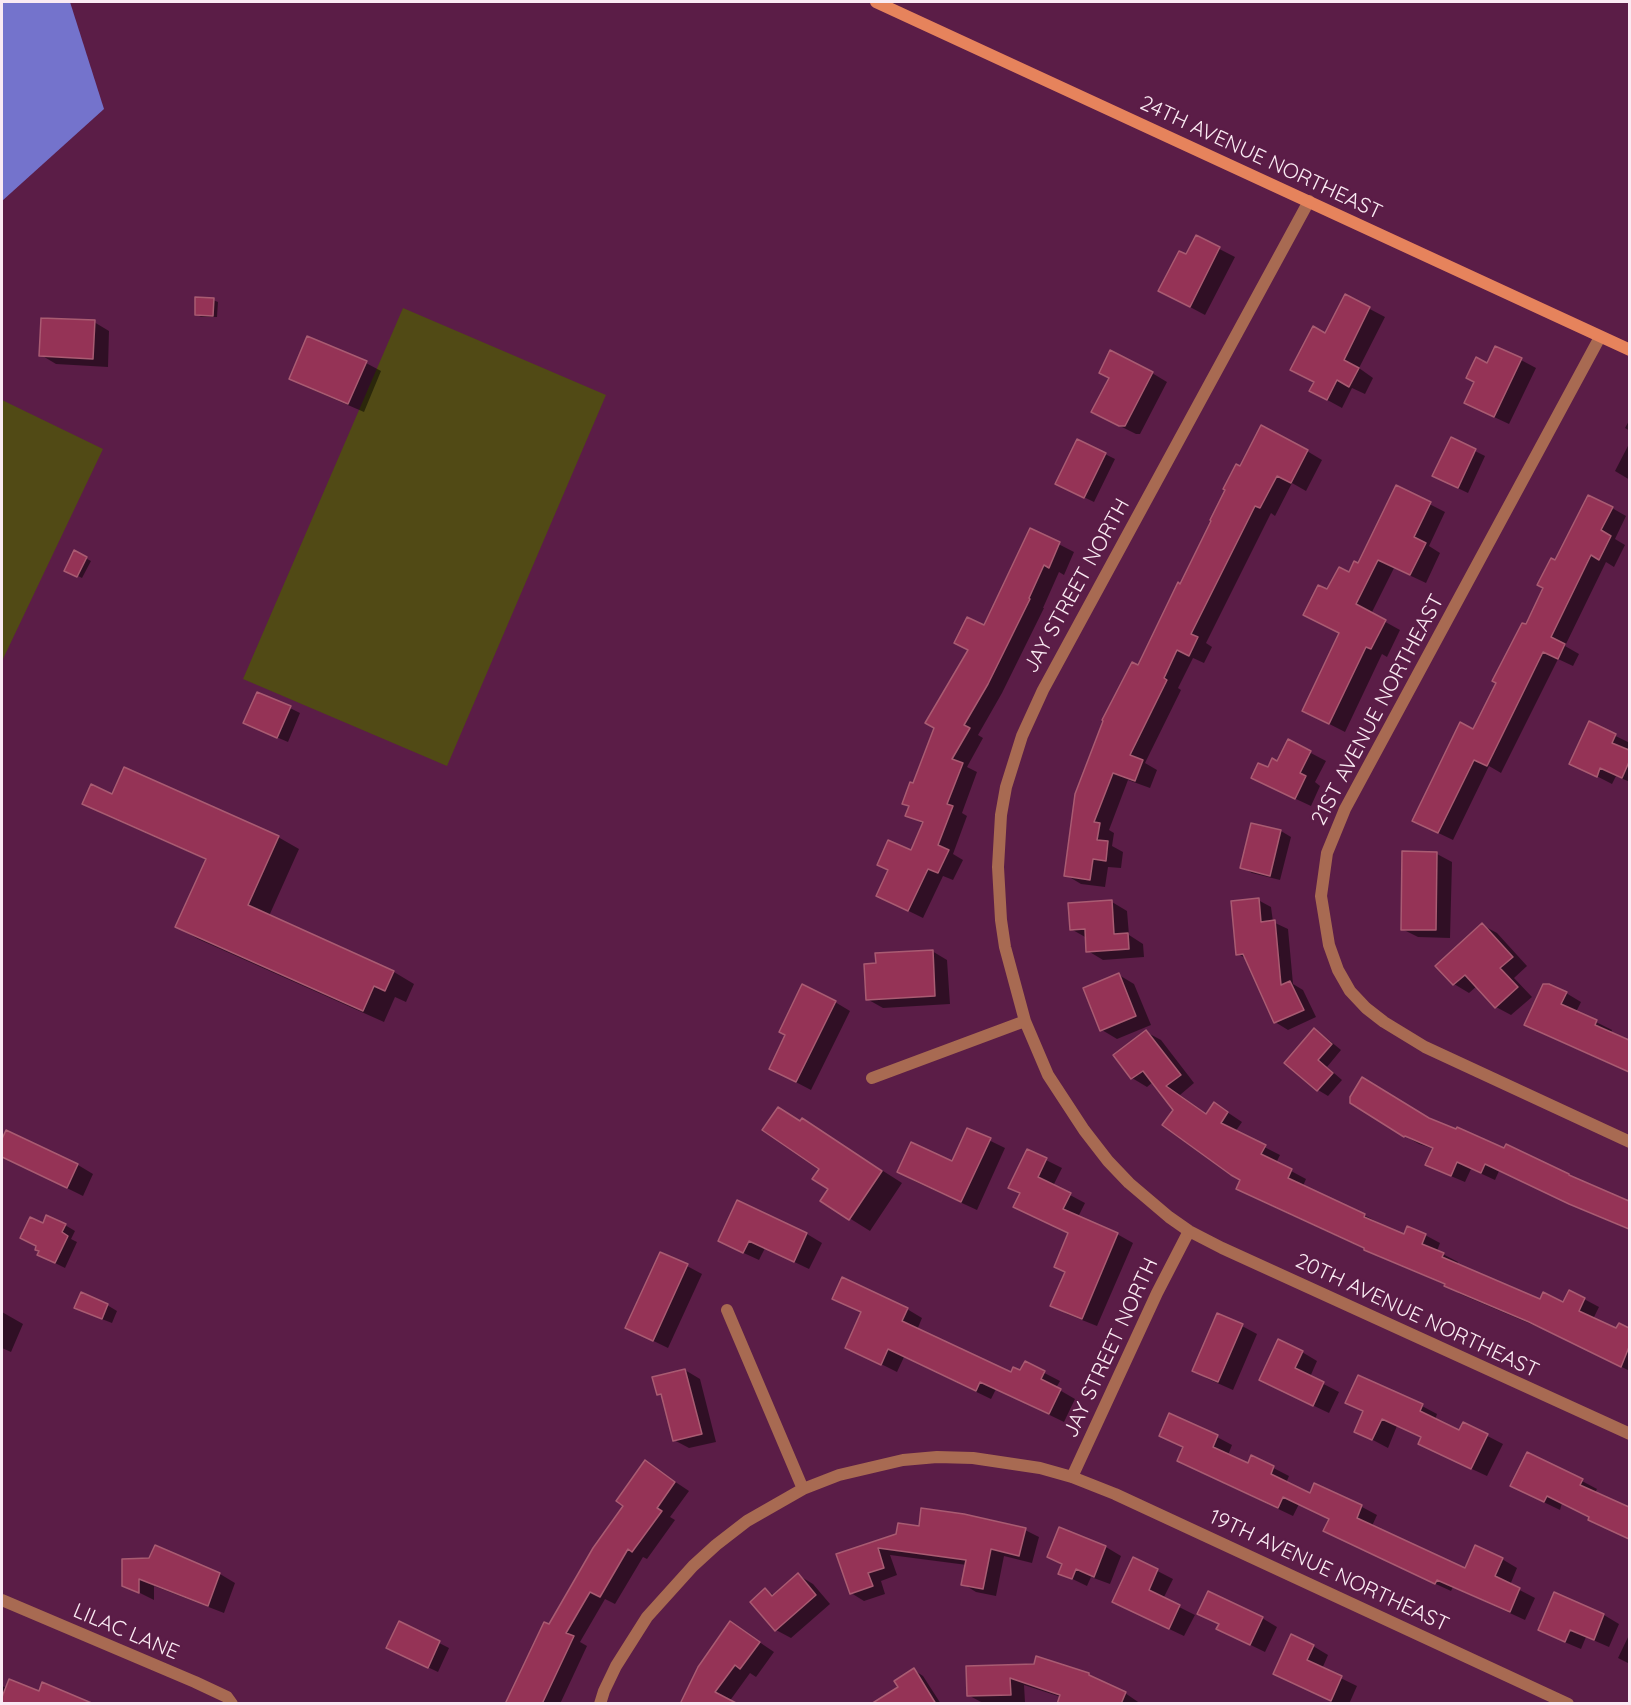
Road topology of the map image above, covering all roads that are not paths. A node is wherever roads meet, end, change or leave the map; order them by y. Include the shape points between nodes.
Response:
1 (876, 2) edge
2 (1310, 201) junction
3 (1600, 337) junction
4 (1629, 350) edge
5 (1025, 1021) junction
6 (872, 1078) dead end
7 (1629, 1142) edge
8 (1189, 1231) junction
9 (727, 1310) dead end
10 (1629, 1434) edge
11 (1072, 1477) junction
12 (803, 1489) junction
13 (2, 1600) edge
14 (232, 1704) edge
15 (600, 1704) edge
16 (1568, 1704) edge

1 - 2 main road, 24TH AVENUE NORTHEAST
2 - 3 main road, 24TH AVENUE NORTHEAST
2 - 5 street, JAY STREET NORTH via 1043,690 1022,736 1001,814 998,867 1005,947
3 - 4 main road, 24TH AVENUE NORTHEAST
3 - 7 street, 21ST AVENUE NORTHEAST via 1345,809 1327,853 1321,896 1329,945 1338,970 1350,991 1383,1022 1425,1047
5 - 6 street
5 - 8 street, JAY STREET NORTH via 1048,1075 1108,1161
8 - 10 street, 20TH AVENUE NORTHEAST
8 - 11 street, JAY STREET NORTH
9 - 12 street
11 - 12 street via 984,1459 937,1457 849,1472
11 - 16 street, 19TH AVENUE NORTHEAST
12 - 15 street via 747,1521 693,1566 647,1617 616,1666
13 - 14 street, LILAC LANE via 195,1682 227,1697

